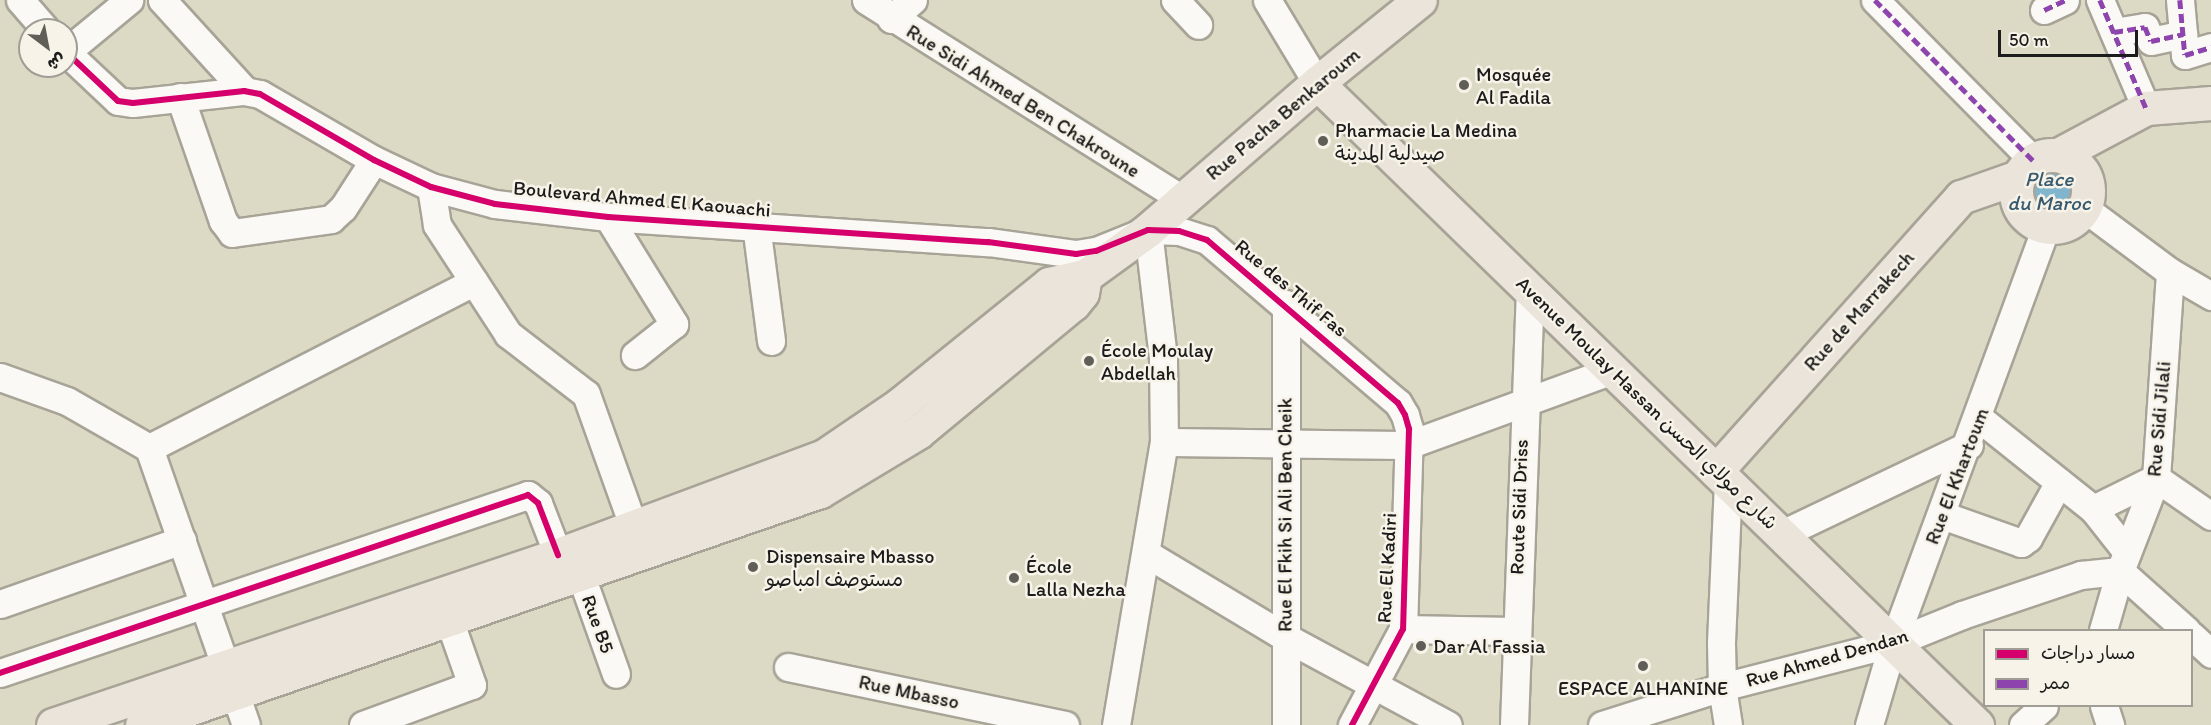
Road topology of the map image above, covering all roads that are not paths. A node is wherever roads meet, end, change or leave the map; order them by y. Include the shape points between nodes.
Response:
1 (20, 0) edge
2 (129, 0) edge
3 (162, 0) edge
4 (866, 0) edge
5 (913, 0) edge
6 (1175, 0) edge
7 (1267, 0) edge
8 (1420, 0) edge
9 (1875, 0) edge
10 (2100, 0) edge
11 (2180, 0) edge
12 (36, 18) edge
13 (891, 19) junction
14 (1198, 25) dead end
15 (2114, 32) junction
16 (2183, 34) junction
17 (78, 42) edge
18 (2211, 47) edge
19 (78, 63) edge
20 (1317, 83) junction
21 (245, 92) junction
22 (180, 97) junction
23 (2211, 103) edge
24 (2146, 108) junction
25 (374, 160) junction
26 (2036, 164) junction
27 (431, 187) junction
28 (1182, 200) junction
29 (2084, 208) junction
30 (608, 217) junction
31 (756, 225) junction
32 (2046, 227) junction
33 (1148, 230) junction
34 (2170, 272) junction
35 (1085, 276) junction
36 (474, 282) junction
37 (1530, 290) junction
38 (2211, 296) edge
39 (1286, 304) junction
40 (771, 341) dead end
41 (635, 355) dead end
42 (1613, 370) junction
43 (0, 377) edge
44 (1398, 403) joint
45 (1523, 404) junction
46 (1979, 418) junction
47 (1164, 442) junction
48 (1286, 443) junction
49 (1408, 445) junction
50 (1969, 445) junction
51 (149, 448) junction
52 (1722, 477) junction
53 (2156, 478) junction
54 (2059, 482) junction
55 (2093, 508) junction
56 (1942, 514) junction
57 (2211, 516) edge
58 (634, 528) junction
59 (1782, 534) junction
60 (182, 540) junction
61 (1147, 554) junction
62 (2124, 562) junction
63 (569, 564) junction
64 (205, 602) junction
65 (0, 604) edge
66 (448, 617) junction
67 (1403, 629) junction
68 (2103, 629) edge
69 (2189, 629) edge
70 (1515, 631) junction
71 (1285, 637) junction
72 (1893, 643) junction
73 (788, 667) dead end
74 (0, 673) edge
75 (616, 674) dead end
76 (232, 678) junction
77 (1374, 685) junction
78 (1722, 687) junction
79 (2042, 707) edge
80 (2105, 707) edge
81 (371, 724) edge
82 (53, 725) edge
83 (142, 725) edge
84 (246, 725) edge
85 (1065, 725) edge
86 (1116, 725) edge
87 (1286, 725) edge
88 (1352, 725) edge
89 (1448, 725) edge
90 (1514, 725) edge
91 (1602, 725) edge
92 (1728, 725) edge
93 (1869, 725) edge
94 (1977, 725) edge
95 (2023, 725) edge
96 (2110, 725) edge

1 - 12 street
2 - 17 street
3 - 21 street
4 - 13 street, Rue Sidi Ahmed Ben Chakroune
5 - 13 street
6 - 14 street
7 - 20 street
8 - 20 main road, Rue Pacha Benkaroum
9 - 26 street
10 - 15 street
11 - 16 street
13 - 28 street, Rue Sidi Ahmed Ben Chakroune
15 - 16 street via 2145,27 2151,41
15 - 24 street
16 - 18 street via 2185,55
19 - 22 street, Boulevard Ahmed El Kaouachi via 118,101
20 - 28 main road, Rue Pacha Benkaroum
20 - 37 main road, Avenue Moulay Hassan شارع مولاي الحسن
21 - 22 street, Boulevard Ahmed El Kaouachi
21 - 25 street, Boulevard Ahmed El Kaouachi via 277,102
22 - 25 street via 223,221 232,233 331,219 344,208
23 - 24 main road, Rue de Marrakech
24 - 26 main road, Rue de Marrakech
25 - 27 street, Boulevard Ahmed El Kaouachi
26 - 29 main road via 2078,165 2085,175 2088,197
26 - 32 main road via 2017,199 2023,212
26 - 52 main road, Rue de Marrakech via 1961,197
27 - 30 street, Boulevard Ahmed El Kaouachi via 495,204
27 - 36 street via 437,225
28 - 33 main road, Rue Pacha Benkaroum
29 - 32 main road via 2068,224
29 - 34 street
30 - 31 street, Boulevard Ahmed El Kaouachi
30 - 41 street via 673,320 671,327
31 - 33 street, Boulevard Ahmed El Kaouachi via 988,242 1076,254 1096,251
31 - 40 street
32 - 46 street, Rue El Khartoum
33 - 35 main road, Rue Pacha Benkaroum
33 - 39 street, Rue des Thif Fas via 1179,231 1207,240
33 - 47 street via 1164,358
34 - 38 street
34 - 53 street, Rue Sidi Jilali
35 - 58 main road via 1049,284 899,405 824,456
35 - 63 main road via 1082,293 1073,304 918,432 846,478 787,504
36 - 51 street
36 - 58 street via 516,342 586,394
37 - 42 main road, Avenue Moulay Hassan شارع مولاي الحسن
37 - 45 street, Route Sidi Driss
39 - 44 street, Rue des Thif Fas
39 - 48 street, Rue El Fkih Si Ali Ben Cheik
42 - 45 street
42 - 52 main road, Avenue Moulay Hassan شارع مولاي الحسن
43 - 51 street via 67,401
44 - 49 street, Rue El Kadiri via 1409,429
45 - 49 street
45 - 70 street, Route Sidi Driss
46 - 50 street, Rue El Khartoum
46 - 54 street
47 - 48 street
47 - 61 street
48 - 49 street
48 - 71 street, Rue El Fkih Si Ali Ben Cheik
49 - 67 street, Rue El Kadiri
50 - 56 street, Rue El Khartoum
50 - 59 street
51 - 60 street
52 - 59 main road, Avenue Moulay Hassan شارع مولاي الحسن
52 - 78 street
53 - 55 street
53 - 57 street
53 - 62 street, Rue Sidi Jilali
54 - 55 street
54 - 56 street via 2028,538 2021,543
55 - 62 street
56 - 72 street, Rue El Khartoum
58 - 63 main road
59 - 72 main road, Avenue Moulay Hassan شارع مولاي الحسن
60 - 64 street
60 - 65 street
61 - 71 street
61 - 86 street
62 - 68 street, Rue Sidi Jilali
62 - 69 street
62 - 72 street, Rue Ahmed Dendan
63 - 64 street, Rue B5 via 538,503 528,495
63 - 66 main road
63 - 75 street, Rue B5
63 - 76 main road
64 - 74 street
64 - 76 street
66 - 76 main road
66 - 81 street via 472,685
67 - 70 street
67 - 77 street, Rue El Kadiri
70 - 90 street, Route Sidi Driss
71 - 77 street
71 - 87 street, Rue El Fkih Si Ali Ben Cheik
72 - 78 street, Rue Ahmed Dendan
72 - 93 street, Rue El Khartoum
72 - 94 main road, Avenue Moulay Hassan شارع مولاي الحسن
73 - 85 street, Rue Mbasso
76 - 82 main road
76 - 83 main road
76 - 84 street
77 - 88 street, Rue El Kadiri
77 - 89 street
78 - 91 street, Rue Ahmed Dendan
78 - 92 street
79 - 95 street
80 - 96 street

